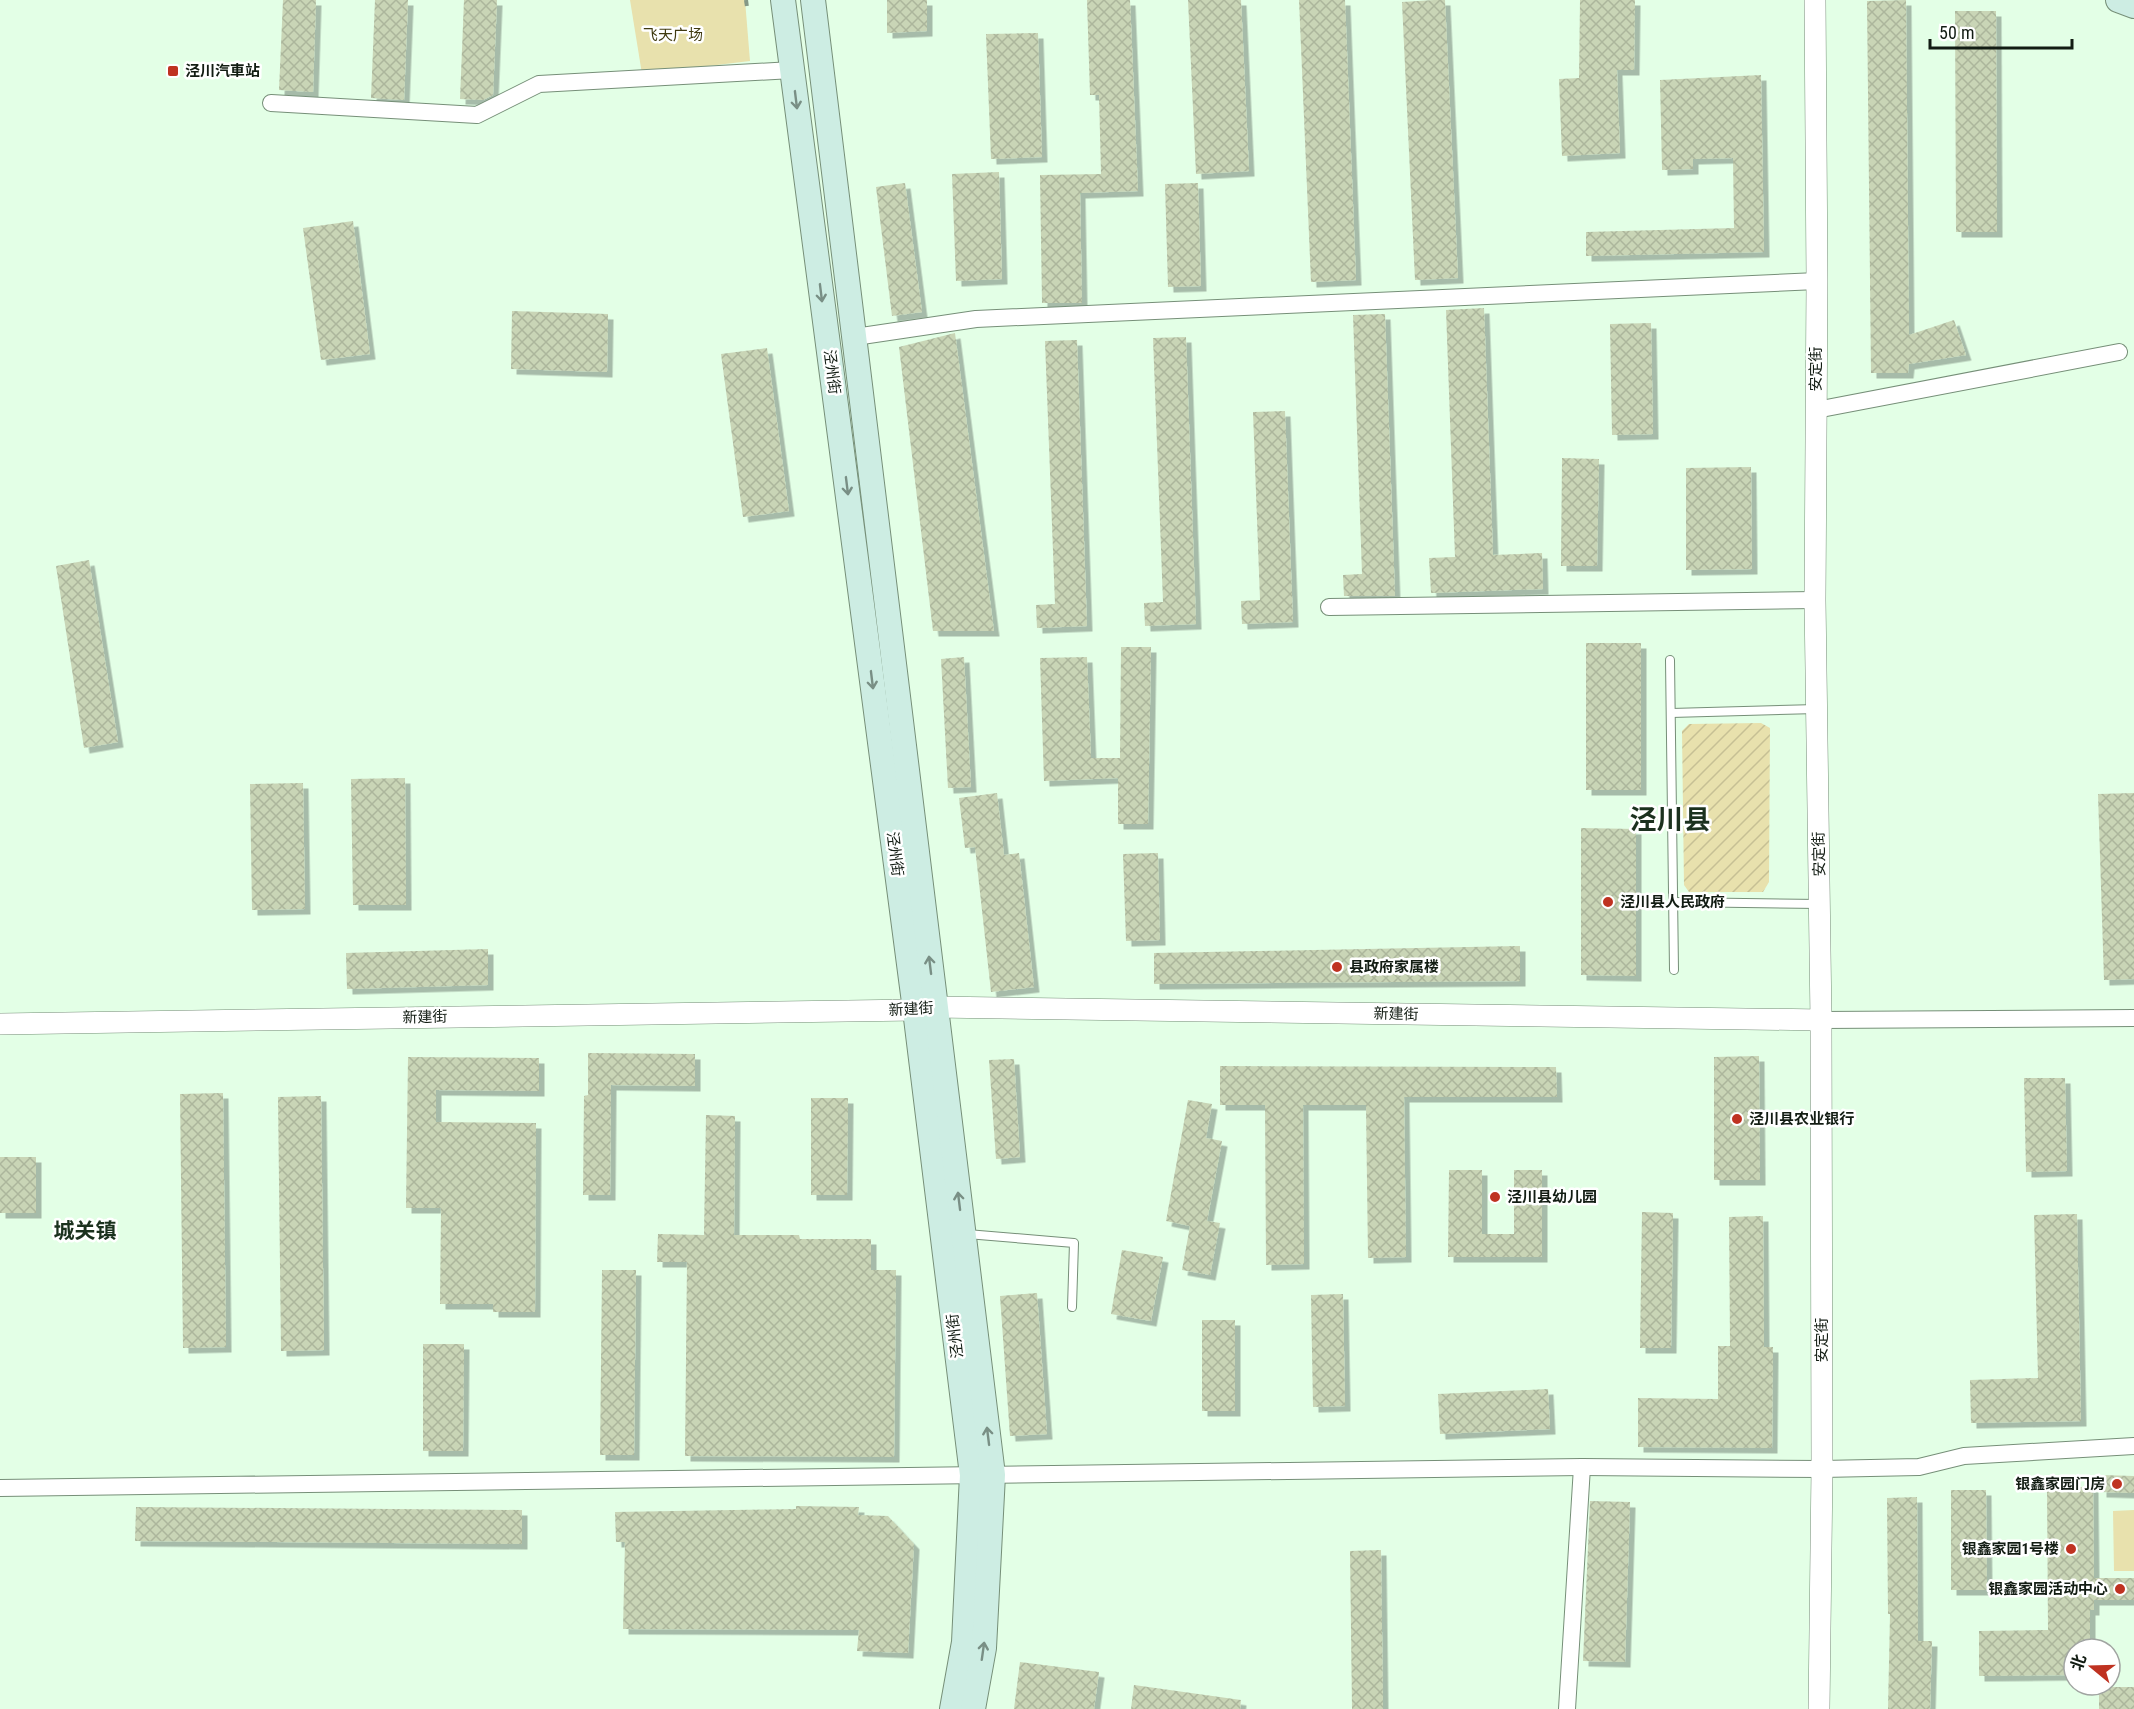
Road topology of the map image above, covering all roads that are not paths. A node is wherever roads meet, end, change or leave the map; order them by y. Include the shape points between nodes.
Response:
1 (783, 0) edge
2 (813, 0) edge
3 (1815, 0) edge
4 (2118, 0) edge
5 (2134, 6) edge
6 (792, 70) junction
7 (271, 103) dead end
8 (1816, 281) junction
9 (855, 337) junction
10 (2119, 352) dead end
11 (1816, 410) junction
12 (1815, 600) junction
13 (1329, 607) dead end
14 (1670, 660) dead end
15 (1817, 709) junction
16 (1671, 713) junction
17 (1673, 902) junction
18 (1820, 904) junction
19 (1674, 970) dead end
20 (925, 1008) junction
21 (2134, 1018) edge
22 (1821, 1020) junction
23 (0, 1024) edge
24 (963, 1234) junction
25 (1072, 1307) dead end
26 (2134, 1446) edge
27 (1582, 1467) junction
28 (1822, 1469) junction
29 (982, 1475) junction
30 (0, 1488) edge
31 (952, 1709) edge
32 (973, 1709) edge
33 (1567, 1709) edge
34 (1819, 1709) edge

1 - 6 main road, 泾州街
2 - 9 main road, 泾州街
3 - 8 street, 安定街
4 - 5 main road
6 - 7 street via 539,84 477,115
6 -> 20 main road, 泾州街
8 - 9 street via 976,319
8 - 11 street, 安定街
20 -> 9 main road, 泾州街
10 - 11 street
11 - 12 street, 安定街
12 - 13 street
12 - 15 street, 安定街
14 - 16 lane
15 - 16 lane
15 - 18 street, 安定街
16 - 17 lane
17 - 18 lane
17 - 19 lane
18 - 22 street, 安定街
20 - 22 street, 新建街
20 - 23 street, 新建街
24 -> 20 main road, 泾州街
20 - 29 main road, 泾州街
21 - 22 street
22 - 28 street, 安定街
24 - 25 lane via 1074,1243
29 -> 24 main road, 泾州街
26 - 28 street via 1964,1456 1919,1467
27 - 28 street
27 - 29 street
27 - 33 street
28 - 34 street, 安定街
29 - 30 street
29 - 31 main road, 泾州街
32 -> 29 main road, 泾州街 via 984,1648

